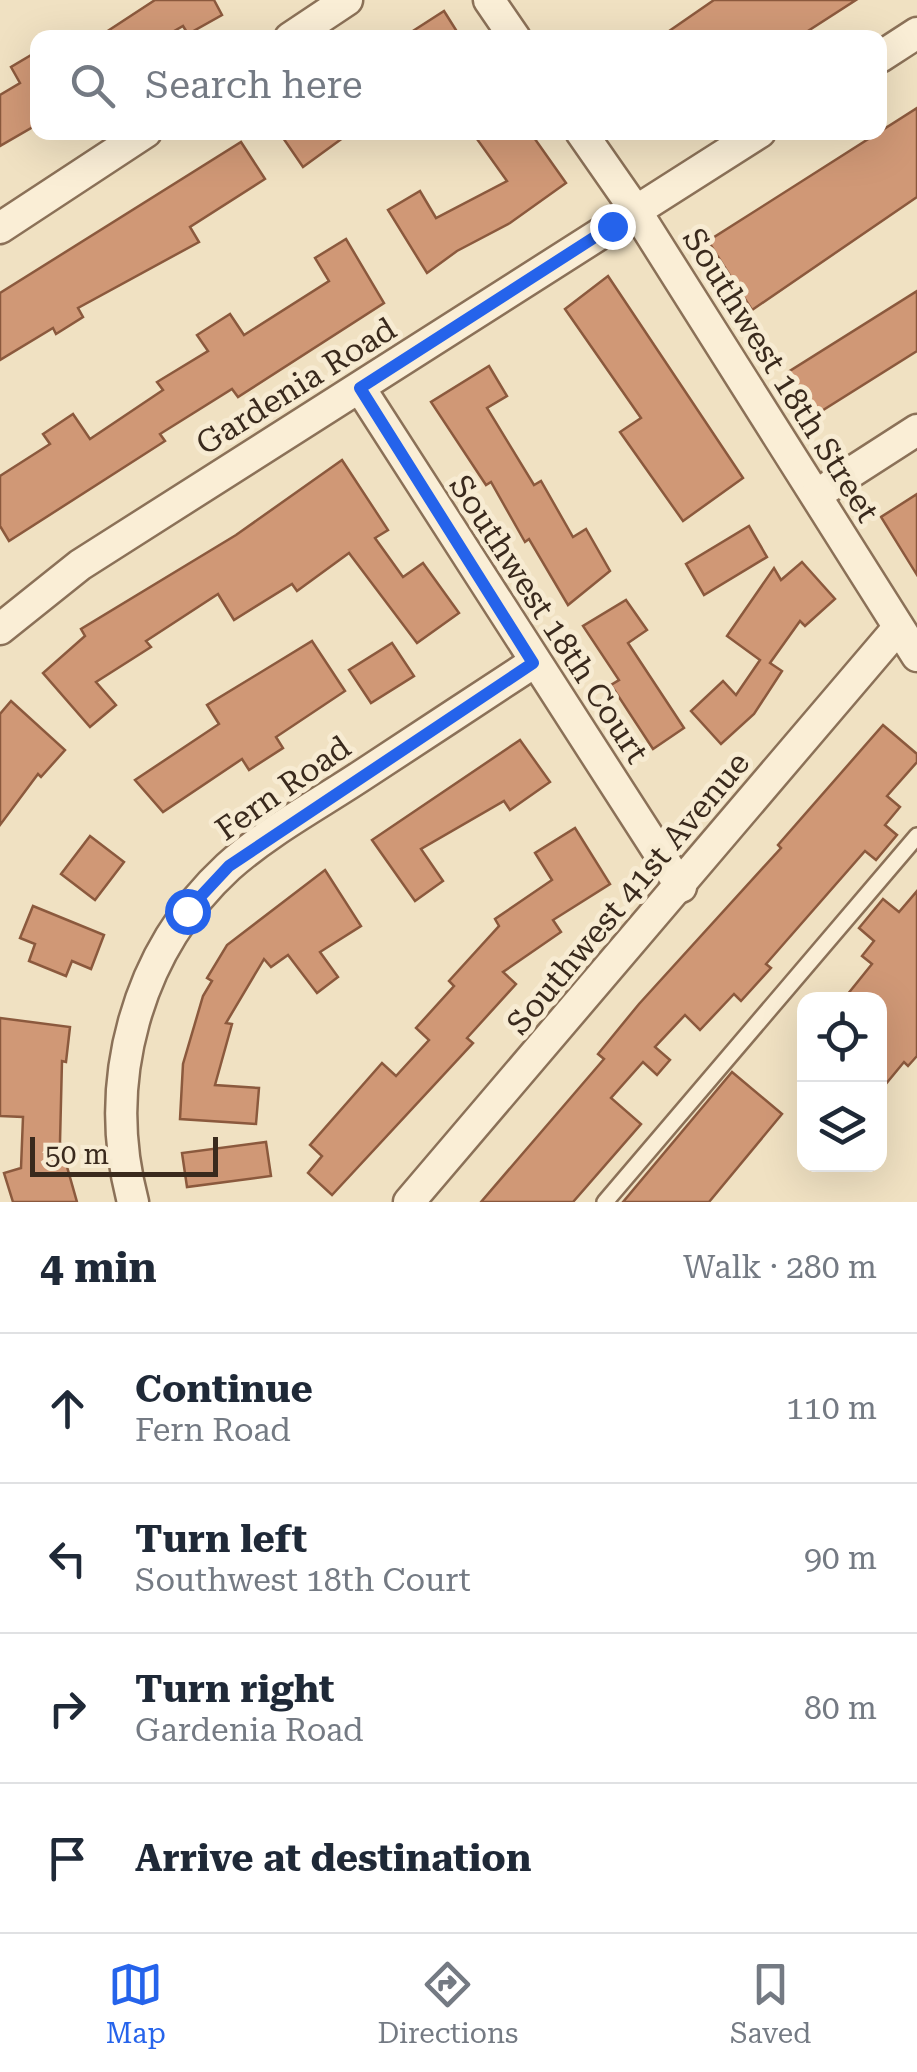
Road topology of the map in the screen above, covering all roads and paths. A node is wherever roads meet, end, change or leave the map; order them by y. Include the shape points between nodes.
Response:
1 (347, 0) edge
2 (302, 30) edge
3 (917, 33) edge
4 (887, 52) edge
5 (134, 140) edge
6 (587, 140) edge
7 (747, 140) edge
8 (636, 211) junction
9 (0, 228) edge
10 (360, 388) junction
11 (917, 430) edge
12 (816, 495) junction
13 (0, 629) edge
14 (911, 644) edge
15 (533, 663) junction
16 (917, 836) edge
17 (682, 887) junction
18 (134, 1202) edge
19 (408, 1202) edge
20 (605, 1202) edge

1 - 2 street
3 - 4 street
5 - 9 street
6 - 8 street, Southwest 18th Street
7 - 8 street
8 - 10 street, Gardenia Road
8 - 12 street, Southwest 18th Street
10 - 13 street, Gardenia Road via 80,565
10 - 15 street, Southwest 18th Court
11 - 12 street
12 - 14 street, Southwest 18th Street
14 - 17 street, Southwest 41st Avenue
15 - 17 street, Southwest 18th Court
15 - 18 street, Fern Road via 229,866 187,911 157,958 132,1022 120,1099
16 - 20 lane
17 - 19 street, Southwest 41st Avenue

